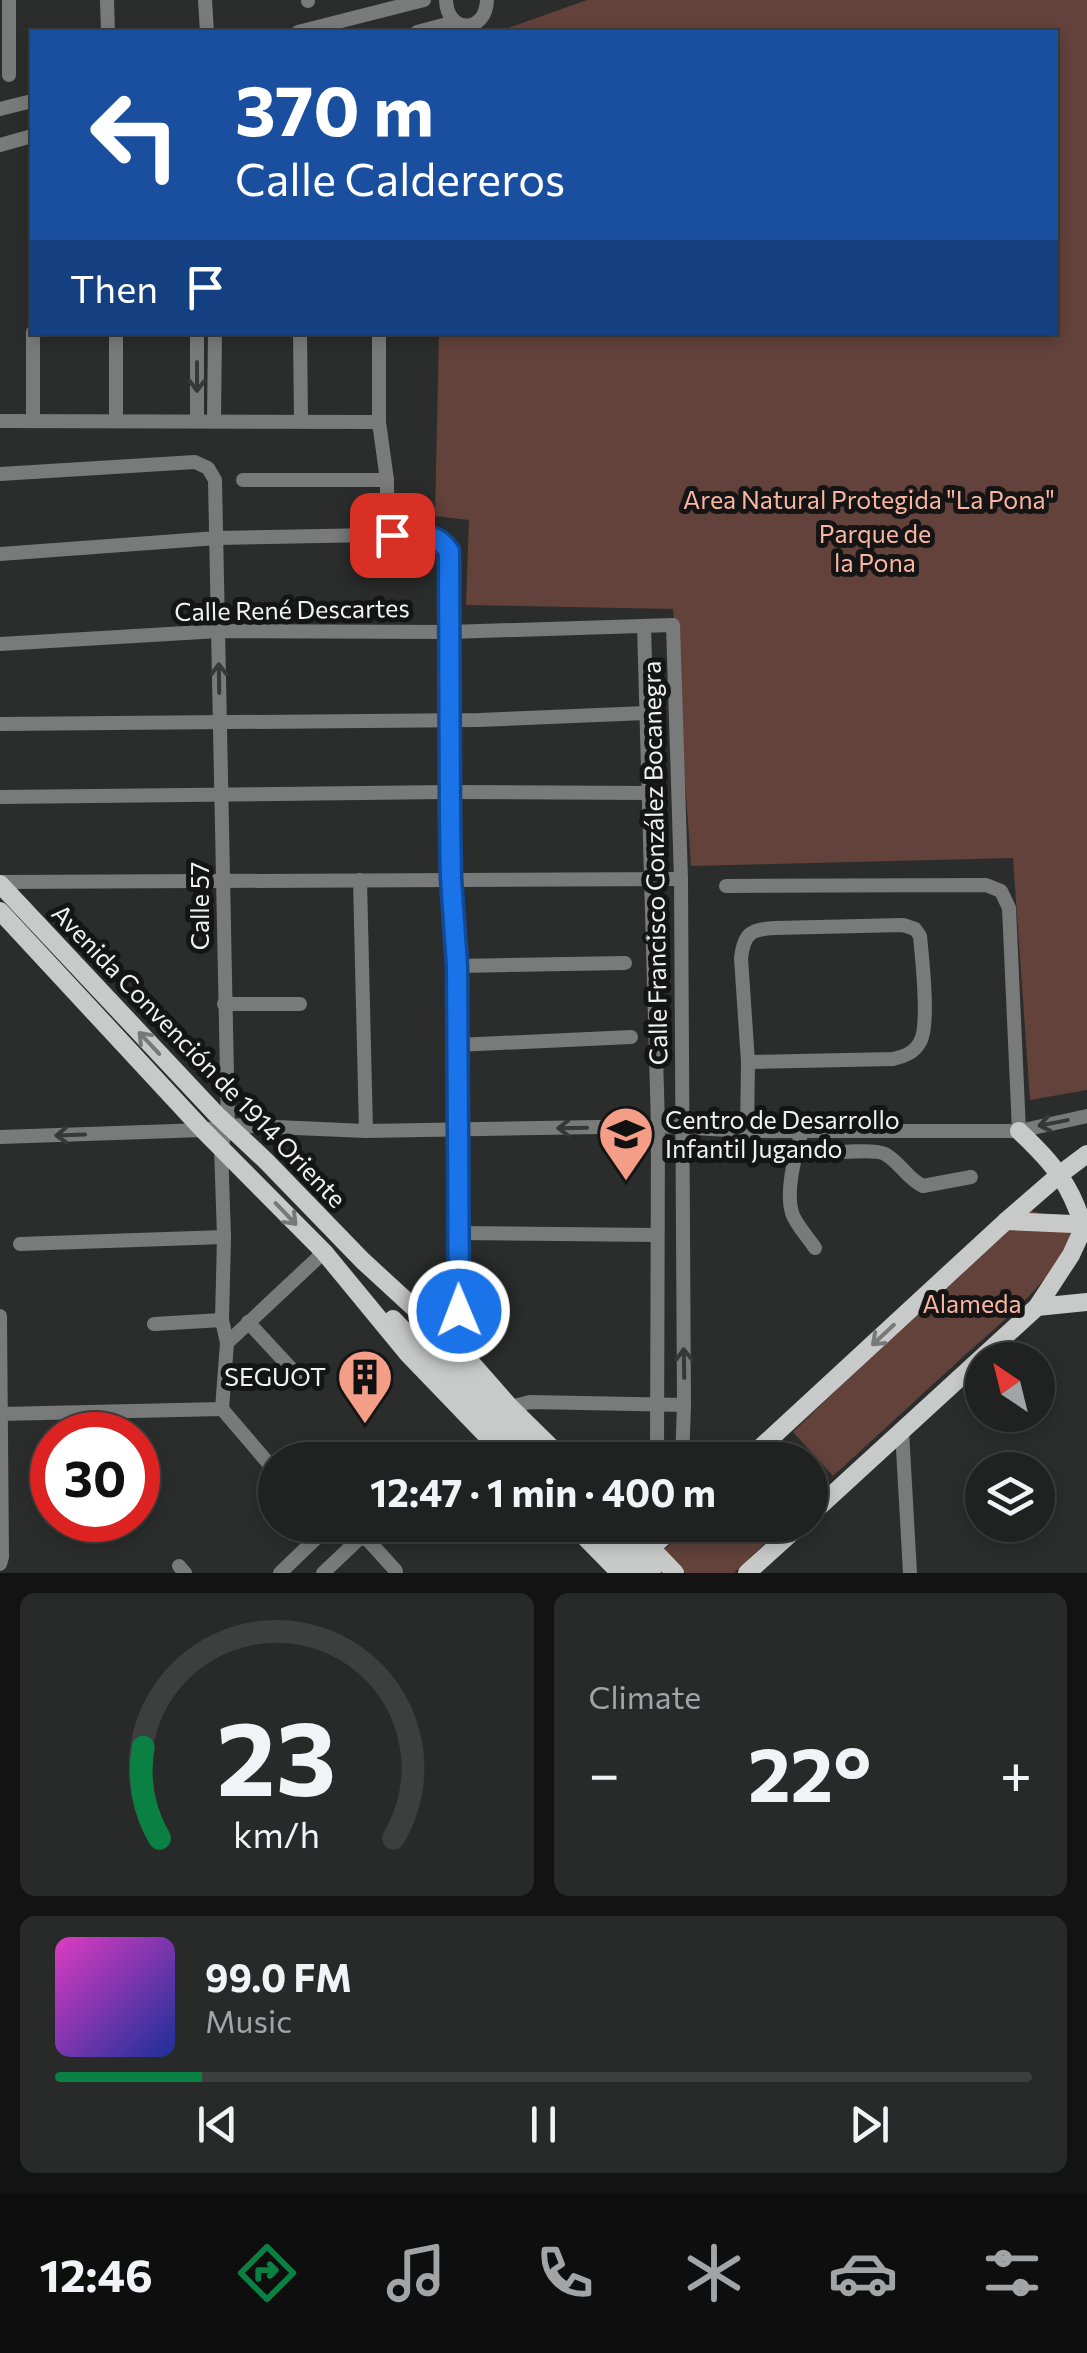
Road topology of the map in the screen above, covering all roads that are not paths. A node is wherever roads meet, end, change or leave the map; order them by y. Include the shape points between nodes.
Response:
1 (9, 0) edge
2 (108, 0) edge
3 (206, 0) edge
4 (424, 0) edge
5 (446, 0) edge
6 (487, 0) edge
7 (455, 22) junction
8 (108, 30) edge
9 (206, 30) edge
10 (306, 30) edge
11 (425, 30) edge
12 (9, 75) dead end
13 (30, 102) edge
14 (0, 109) edge
15 (30, 137) edge
16 (0, 145) edge
17 (33, 335) edge
18 (116, 335) edge
19 (197, 335) edge
20 (216, 335) edge
21 (300, 335) edge
22 (379, 335) edge
23 (33, 420) junction
24 (214, 420) junction
25 (2, 421) edge
26 (116, 421) junction
27 (197, 421) junction
28 (302, 421) junction
29 (379, 422) junction
30 (0, 474) edge
31 (244, 480) dead end
32 (387, 480) junction
33 (387, 504) dead end
34 (217, 538) junction
35 (0, 554) edge
36 (644, 626) junction
37 (673, 626) joint
38 (219, 630) junction
39 (448, 632) junction
40 (0, 644) edge
41 (646, 713) junction
42 (449, 720) junction
43 (220, 722) junction
44 (0, 724) edge
45 (450, 792) junction
46 (649, 792) junction
47 (222, 794) junction
48 (0, 797) edge
49 (451, 878) junction
50 (652, 879) junction
51 (680, 879) junction
52 (360, 880) junction
53 (222, 882) junction
54 (0, 883) edge
55 (726, 886) dead end
56 (0, 912) edge
57 (625, 964) dead end
58 (457, 966) junction
59 (224, 1004) junction
60 (300, 1004) dead end
61 (631, 1037) dead end
62 (457, 1045) junction
63 (748, 1062) junction
64 (1087, 1116) edge
65 (228, 1125) junction
66 (658, 1126) junction
67 (458, 1129) junction
68 (682, 1129) junction
69 (203, 1130) junction
70 (802, 1130) junction
71 (366, 1131) junction
72 (747, 1131) junction
73 (1019, 1131) junction
74 (0, 1137) edge
75 (222, 1147) junction
76 (1087, 1154) edge
77 (795, 1156) junction
78 (1059, 1175) junction
79 (971, 1177) dead end
80 (1087, 1200) edge
81 (1006, 1222) junction
82 (1086, 1227) edge
83 (458, 1233) junction
84 (656, 1235) junction
85 (224, 1237) junction
86 (20, 1244) dead end
87 (816, 1248) dead end
88 (324, 1252) junction
89 (363, 1262) junction
90 (350, 1282) junction
91 (1087, 1302) edge
92 (1038, 1307) junction
93 (0, 1316) edge
94 (401, 1317) junction
95 (222, 1320) junction
96 (248, 1322) junction
97 (154, 1324) dead end
98 (227, 1344) junction
99 (460, 1350) junction
100 (299, 1378) dead end
101 (684, 1405) junction
102 (658, 1406) junction
103 (510, 1407) junction
104 (222, 1409) junction
105 (1, 1414) edge
106 (902, 1431) junction
107 (493, 1442) edge
108 (511, 1442) edge
109 (527, 1442) edge
110 (546, 1442) edge
111 (658, 1442) edge
112 (683, 1442) edge
113 (767, 1442) edge
114 (258, 1451) edge
115 (828, 1499) edge
116 (310, 1542) edge
117 (591, 1542) edge
118 (604, 1542) edge
119 (623, 1542) edge
120 (653, 1542) edge
121 (658, 1542) edge
122 (781, 1542) edge
123 (0, 1564) edge
124 (396, 1571) edge
125 (280, 1573) edge
126 (323, 1573) edge
127 (622, 1573) edge
128 (634, 1573) edge
129 (652, 1573) edge
130 (676, 1573) edge
131 (747, 1573) edge
132 (910, 1573) edge

1 - 12 street
2 - 8 street
3 - 9 street
4 - 10 street
5 - 7 street
6 - 7 street via 476,23
7 - 11 street
13 - 14 street
15 - 16 street
17 - 23 street
18 - 26 street
19 -> 27 street
20 - 24 street
21 - 28 street
22 - 29 street
23 - 25 street
23 - 26 street
24 - 27 street
24 - 28 street
26 - 27 street
28 - 29 street
29 - 32 street
30 - 34 street, Calle 57 via 195,462 215,480
31 - 32 street
32 - 33 street
34 - 35 street
34 - 38 street, Calle 57
34 - 39 street via 427,534 442,540 449,551
36 - 37 street, Calle René Descartes
36 - 39 street, Calle René Descartes
36 - 41 street, Calle Francisco González Bocanegra
37 - 51 street, Calle Francisco González Bocanegra
38 - 39 street, Calle René Descartes
38 - 40 street, Calle René Descartes
43 -> 38 street, Calle 57
39 - 42 street
41 - 42 street
41 - 46 street, Calle Francisco González Bocanegra
42 - 43 street
42 - 45 street
43 - 44 street
43 - 47 street, Calle 57
45 - 46 street
45 - 47 street
45 - 49 street
46 - 50 street, Calle Francisco González Bocanegra
47 - 48 street
47 - 53 street, Calle 57
49 - 50 street
49 - 52 street
49 - 58 street
50 - 51 street
50 - 66 street, Calle Francisco González Bocanegra
51 - 68 street, Calle Francisco González Bocanegra
52 - 53 street
52 - 71 street
53 - 54 street
53 - 59 street, Calle 57
65 -> 54 main road, Avenida Convención de 1914 Oriente
55 - 73 street via 986,885 1001,891 1009,908
56 - 69 main road, Avenida Convención de 1914 Oriente
57 - 58 street
58 - 62 street
59 - 60 street
59 - 65 street, Calle 57
61 - 62 street
62 - 67 street
63 - 63 street via 740,958 749,934 758,928 915,929 926,1031 908,1055
63 - 72 street
64 -> 73 street
65 - 69 street
65 - 71 street
65 - 75 street, Calle 57
65 - 89 main road, Avenida Convención de 1914 Oriente
66 -> 67 street
66 - 68 street
66 - 84 street, Calle Francisco González Bocanegra
67 - 71 street
67 - 83 street
68 - 72 street
101 -> 68 street, Calle Francisco González Bocanegra
69 -> 74 street
69 - 75 main road, Avenida Convención de 1914 Oriente
70 - 72 street
70 - 73 street
70 - 77 street
73 - 78 main road
75 - 85 street, Calle 57
75 -> 88 main road, Avenida Convención de 1914 Oriente
76 - 78 main road
77 - 79 street via 878,1150 916,1184
77 - 87 street via 790,1208
78 - 81 main road
78 - 82 main road
80 - 82 main road
81 - 82 main road
81 -> 113 main road
82 - 92 main road
83 - 84 street
83 - 99 street
84 - 102 street, Calle Francisco González Bocanegra
85 - 86 street
85 - 95 street, Calle 57
88 - 90 main road, Avenida Convención de 1914 Oriente
88 - 96 street
89 - 94 main road, Avenida Convención de 1914 Oriente
89 - 99 main road, Avenida Convención de 1914 Oriente
90 - 94 main road, Avenida Convención de 1914 Oriente
90 - 107 main road, Avenida Convención de 1914 Oriente
91 - 92 main road
92 - 106 main road
93 - 105 street
94 - 108 main road, Avenida Convención de 1914 Oriente
94 - 109 main road, Avenida Convención de 1914 Oriente
95 - 97 street
95 - 98 street, Calle 57
96 - 98 street
96 - 100 street
98 - 104 street, Calle 57
99 - 103 main road, Avenida Convención de 1914 Oriente
101 - 102 street
101 - 112 street, Calle Francisco González Bocanegra
102 - 103 street
102 - 111 street, Calle Francisco González Bocanegra
103 - 110 main road, Avenida Convención de 1914 Oriente
104 - 105 street
104 - 114 street
105 - 123 street
106 - 115 main road
106 - 132 street
116 - 125 street
117 - 127 main road
118 - 128 main road, bridge
119 - 129 main road, bridge
120 - 127 main road
121 - 130 main road
122 - 131 main road
124 - 126 street via 360,1538

